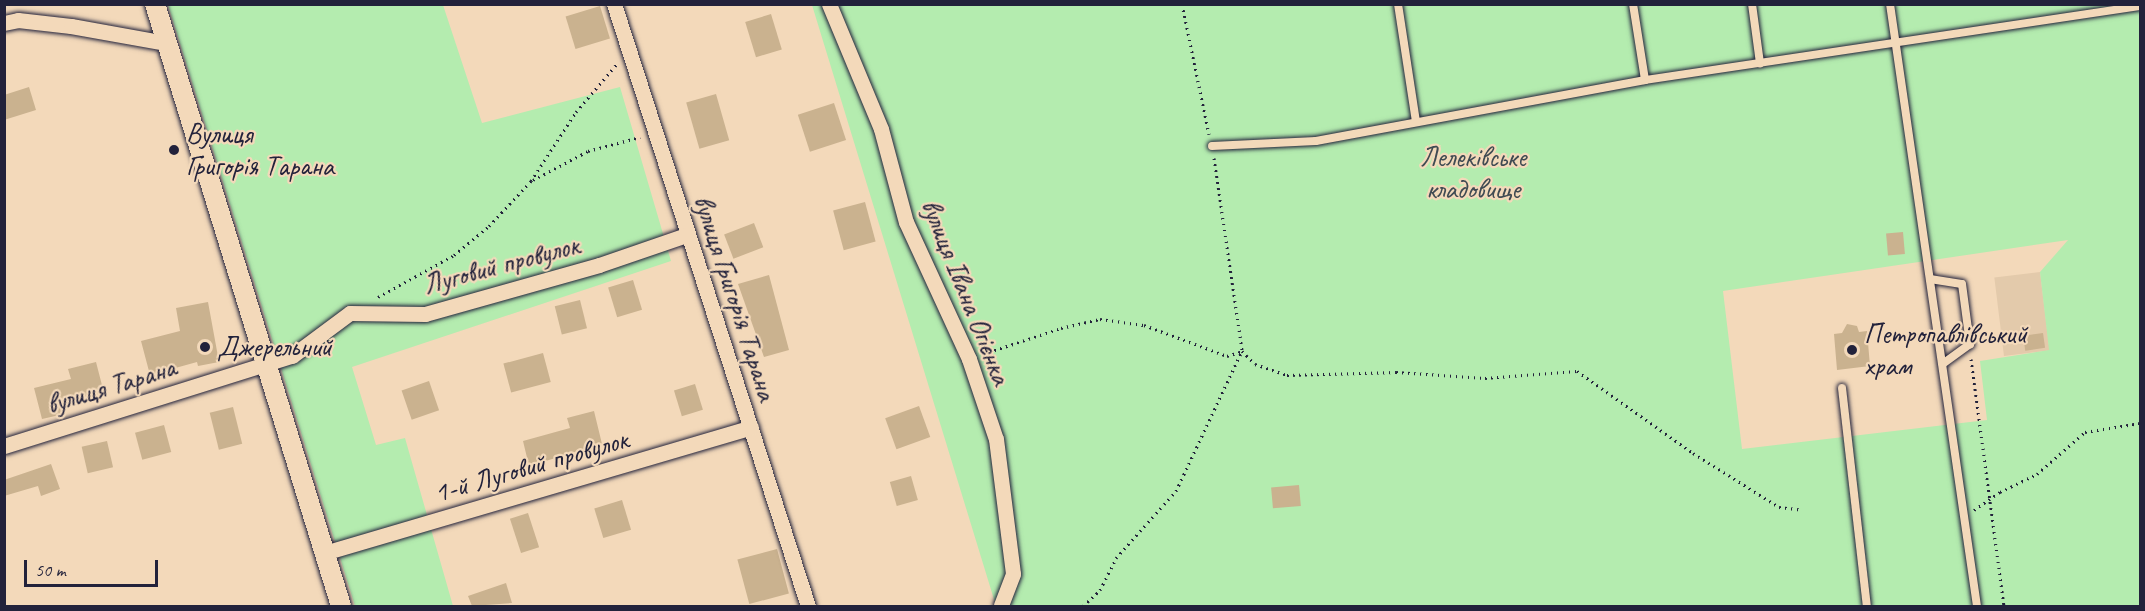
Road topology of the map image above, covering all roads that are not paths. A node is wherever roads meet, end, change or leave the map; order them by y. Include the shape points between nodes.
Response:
1 (155, 4) edge
2 (614, 4) edge
3 (829, 4) edge
4 (1398, 4) edge
5 (1633, 4) edge
6 (1752, 4) edge
7 (1890, 4) edge
8 (2140, 6) edge
9 (4, 23) edge
10 (1896, 42) junction
11 (166, 43) junction
12 (1760, 63) junction
13 (1645, 80) junction
14 (1416, 121) junction
15 (1212, 146) road end
16 (686, 235) junction
17 (1930, 279) junction
18 (266, 364) junction
19 (1942, 364) junction
20 (1842, 388) dead end
21 (751, 427) junction
22 (4, 446) edge
23 (324, 553) junction
24 (341, 606) edge
25 (808, 606) edge
26 (1001, 606) edge
27 (1867, 606) edge
28 (1977, 606) edge

1 - 11 street
2 - 16 street, вулиця Григорія Тарана
3 - 26 street, вулиця Івана Огієнка via 881,129 906,222 969,359 997,450 1013,574
4 - 14 lane
5 - 13 lane
6 - 12 lane
7 - 10 lane
8 - 10 lane
9 - 11 street via 18,20 71,26
10 - 12 lane
10 - 17 lane
11 - 18 street
12 - 13 lane
13 - 14 lane
14 - 15 lane via 1316,141
16 - 18 street, Луговий провулок via 599,265 425,314 350,313 292,356
16 - 21 street, вулиця Григорія Тарана
17 - 19 lane
17 - 19 lane via 1962,284 1970,344
18 - 22 street, вулиця Тарана
18 - 23 street
19 - 28 lane
20 - 27 lane
21 - 23 street, 1-й Луговий провулок
21 - 25 street, вулиця Григорія Тарана
23 - 24 street

